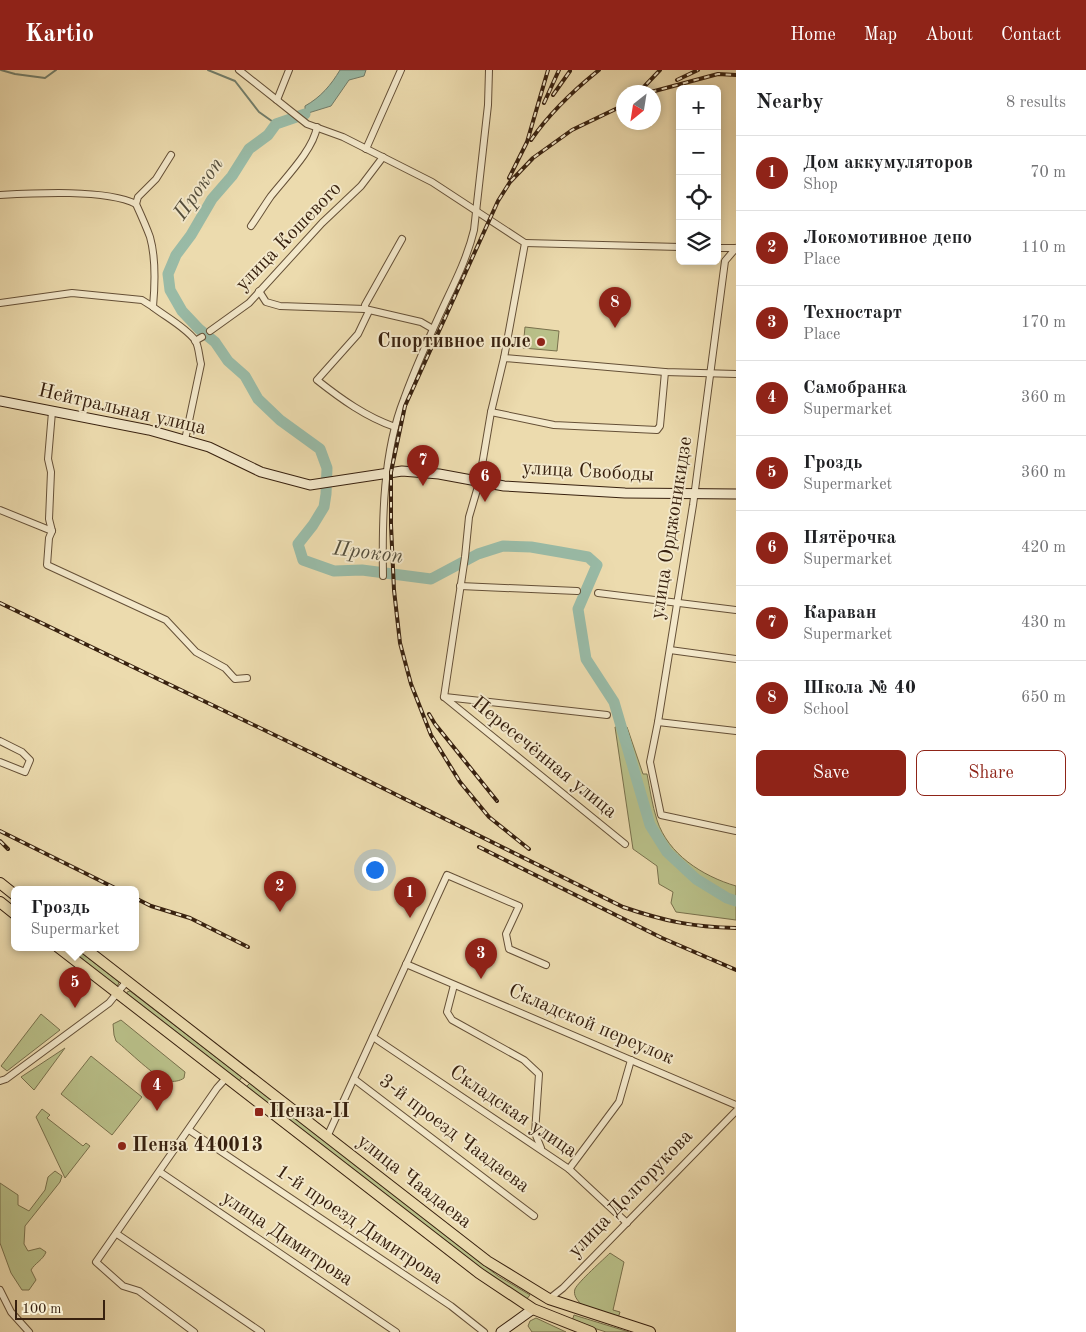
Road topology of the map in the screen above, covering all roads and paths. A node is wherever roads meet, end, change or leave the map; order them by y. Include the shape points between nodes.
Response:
1 (239, 70) edge
2 (289, 70) edge
3 (401, 70) edge
4 (489, 70) edge
5 (277, 100) junction
6 (317, 127) junction
7 (366, 149) junction
8 (171, 154) dead end
9 (383, 157) junction
10 (0, 195) edge
11 (136, 204) junction
12 (476, 212) junction
13 (251, 226) dead end
14 (402, 239) dead end
15 (525, 243) junction
16 (676, 247) edge
17 (721, 248) edge
18 (736, 248) edge
19 (259, 291) junction
20 (0, 304) edge
21 (153, 307) junction
22 (367, 310) junction
23 (433, 329) junction
24 (210, 332) dead end
25 (202, 337) dead end
26 (195, 341) junction
27 (504, 358) junction
28 (665, 372) junction
29 (711, 374) junction
30 (736, 374) edge
31 (0, 401) edge
32 (52, 412) junction
33 (491, 412) junction
34 (395, 427) junction
35 (185, 440) junction
36 (386, 472) junction
37 (439, 474) joint
38 (479, 483) junction
39 (694, 494) junction
40 (736, 494) edge
41 (0, 510) edge
42 (52, 530) junction
43 (383, 576) dead end
44 (460, 586) junction
45 (577, 591) dead end
46 (598, 593) dead end
47 (677, 603) junction
48 (736, 610) edge
49 (670, 650) junction
50 (736, 659) edge
51 (247, 678) dead end
52 (444, 697) junction
53 (607, 715) dead end
54 (658, 722) junction
55 (736, 732) edge
56 (0, 741) edge
57 (0, 762) edge
58 (736, 831) edge
59 (625, 844) dead end
60 (0, 884) edge
61 (11, 892) edge
62 (0, 902) edge
63 (11, 911) edge
64 (63, 951) edge
65 (87, 951) edge
66 (406, 964) junction
67 (546, 965) dead end
68 (126, 981) junction
69 (454, 984) junction
70 (118, 992) junction
71 (373, 1037) junction
72 (631, 1060) junction
73 (227, 1077) junction
74 (354, 1079) junction
75 (0, 1082) edge
76 (736, 1105) edge
77 (736, 1111) edge
78 (189, 1130) junction
79 (327, 1137) junction
80 (542, 1149) junction
81 (569, 1169) junction
82 (160, 1172) junction
83 (534, 1216) dead end
84 (626, 1223) junction
85 (117, 1234) junction
86 (0, 1290) edge
87 (549, 1299) junction
88 (533, 1309) junction
89 (29, 1332) edge
90 (194, 1332) edge
91 (261, 1332) edge
92 (396, 1332) edge
93 (484, 1332) edge
94 (501, 1332) edge
95 (591, 1332) edge
96 (650, 1332) edge

1 - 5 street
2 - 5 street
3 - 7 street
4 - 12 street
5 - 6 street via 307,124
6 - 7 street
6 - 13 street via 300,159
7 - 9 street
8 - 11 street via 156,180 138,197
9 - 12 street via 432,182
9 - 19 street, улица Кошевого via 361,186
10 - 11 street via 88,195 125,199
11 - 21 street via 150,238
12 - 15 street
12 - 23 street via 470,248
14 - 22 street via 365,305
15 - 16 street
15 - 27 street
17 - 18 street
18 - 29 street, улица Орджоникидзе via 725,260
19 - 22 street via 266,302 280,306
19 - 24 street, улица Кошевого via 249,303
20 - 21 street via 72,294 142,300
21 - 26 street
22 - 23 street via 422,322
22 - 34 street via 358,334 317,380 375,420
23 - 34 street
25 - 26 street
26 - 35 street via 201,364
27 - 28 street
27 - 33 street
28 - 29 street
28 - 33 street via 657,430 554,425
29 - 30 street
29 - 39 street, улица Орджоникидзе
31 - 32 main road, Нейтральная улица
32 - 35 main road, Нейтральная улица
32 - 42 street via 48,459
33 - 38 street
34 - 36 street
35 - 36 main road, Нейтральная улица via 209,447 261,472 310,485
36 - 37 main road, Нейтральная улица
36 - 43 street
37 - 38 main road, улица Свободы
38 - 39 main road, улица Свободы
38 - 44 street via 469,518
39 - 40 main road, улица Свободы
39 - 47 street, улица Орджоникидзе
41 - 42 street
42 - 51 street via 47,565 166,620 196,652 225,668 235,679
44 - 45 street
44 - 52 street
46 - 47 street
47 - 48 street
47 - 49 street, улица Орджоникидзе
49 - 50 street
49 - 54 street, улица Орджоникидзе
52 - 53 street
52 - 59 street, Пересечённая улица
54 - 55 street
54 - 58 street, улица Орджоникидзе via 650,762 661,815
56 - 57 street via 30,760 25,772
60 - 61 main road
62 - 63 main road
64 - 70 main road, улица Чаадаева
65 - 68 main road, улица Чаадаева
66 - 67 street via 447,875 519,906 506,934 509,949
66 - 69 street, Складской переулок
66 - 71 street
68 - 70 street
68 - 79 main road, улица Чаадаева
69 - 72 street, Складской переулок
69 - 80 street via 447,1012 452,1020 524,1060 540,1074 535,1134
70 - 73 main road, улица Чаадаева
70 - 75 street via 109,1003
71 - 74 street
71 - 80 street, Складская улица
72 - 76 street, Складской переулок
72 - 81 street via 620,1102
73 - 78 street
73 - 88 main road, улица Чаадаева via 479,1273
74 - 79 street
74 - 83 street, 3-й проезд Чаадаева
77 - 84 street, улица Долгорукова
78 - 82 street
78 - 93 street, 1-й проезд Димитрова
79 - 87 main road, улица Чаадаева via 487,1261
80 - 81 street, Складская улица
81 - 84 street, Складская улица
82 - 85 street
82 - 92 street, улица Димитрова
84 - 87 street, улица Долгорукова
85 - 90 street via 96,1262 122,1286 139,1291
85 - 91 street
86 - 89 street via 11,1312
87 - 88 main road
87 - 96 main road, улица Чаадаева
88 - 94 main road
88 - 95 main road, улица Чаадаева

